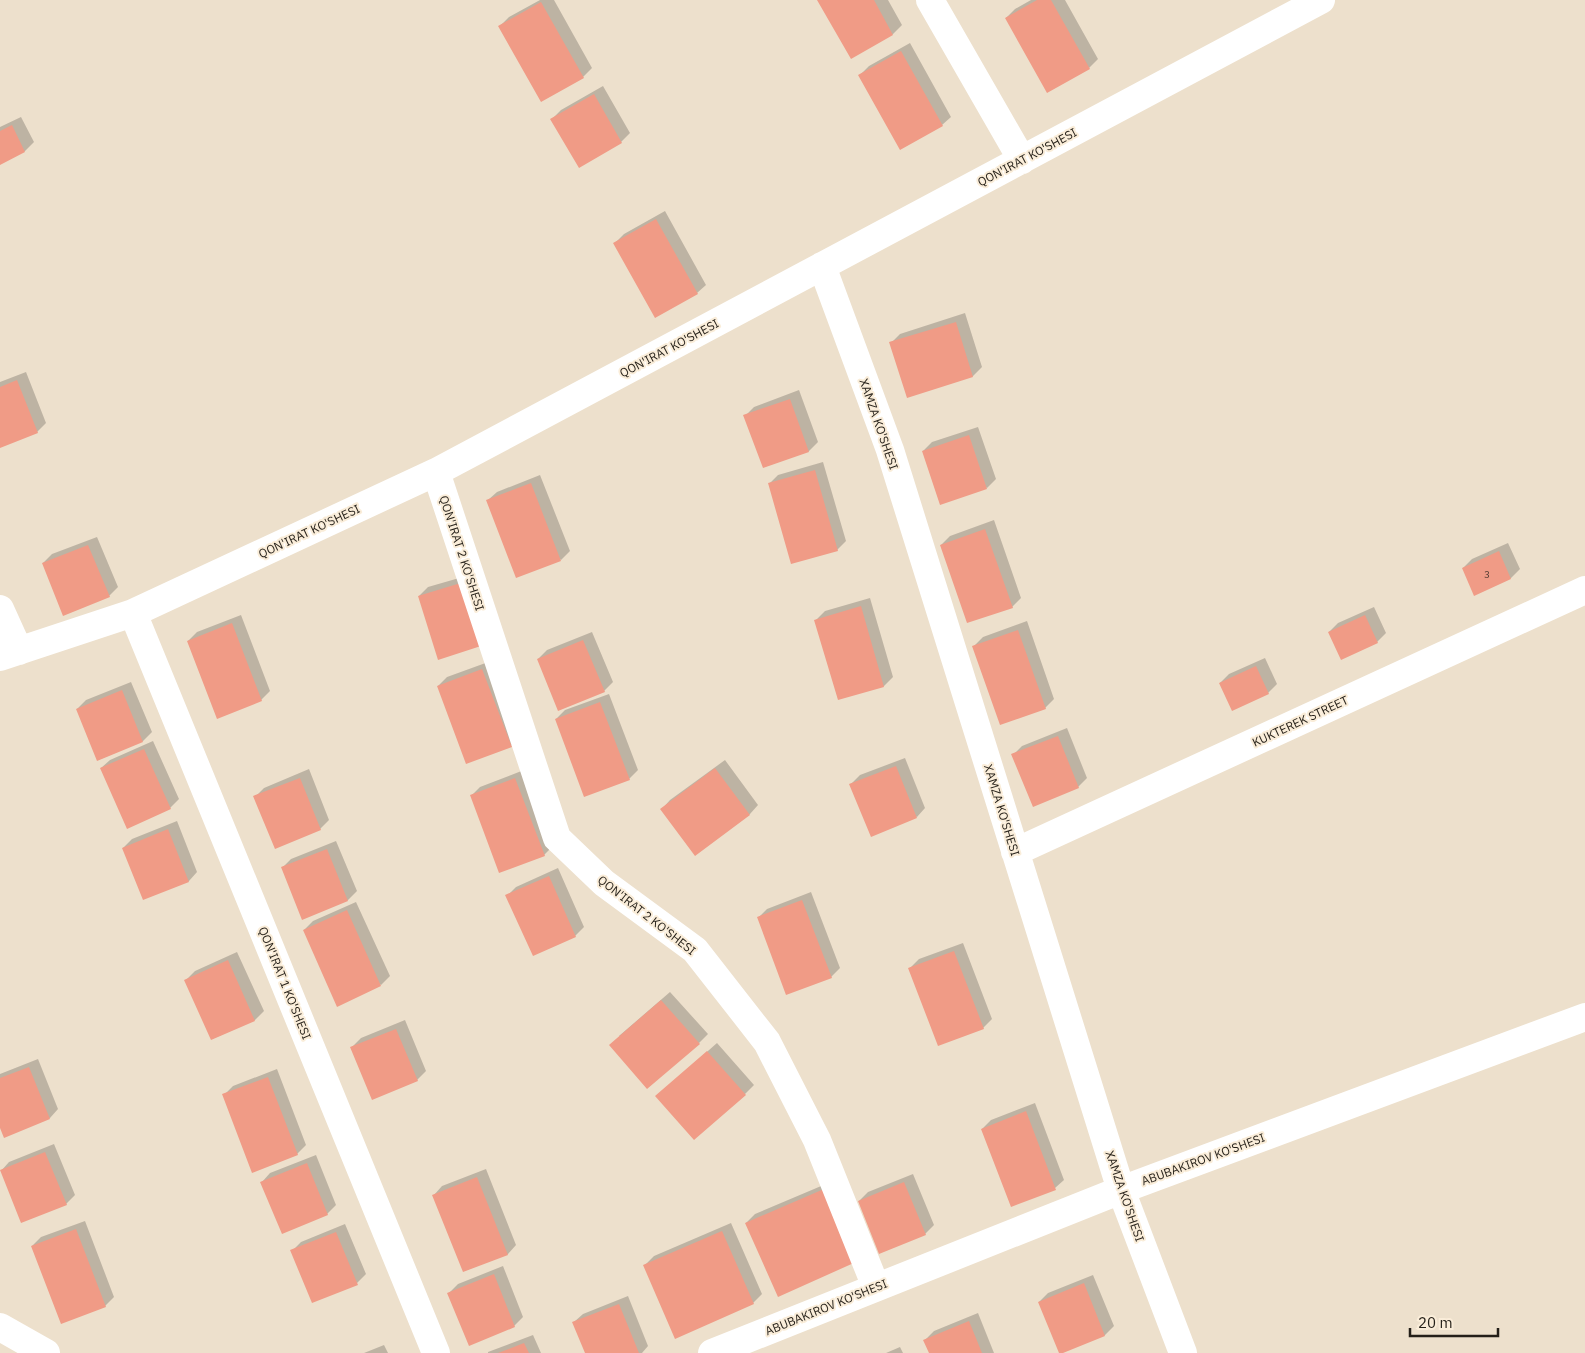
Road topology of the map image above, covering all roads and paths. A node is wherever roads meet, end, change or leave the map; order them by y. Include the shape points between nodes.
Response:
1 (930, 0) edge
2 (1321, 0) edge
3 (1022, 160) junction
4 (822, 266) junction
5 (436, 472) junction
6 (1585, 590) edge
7 (0, 609) edge
8 (133, 614) junction
9 (10, 654) edge
10 (1015, 852) junction
11 (1585, 1017) edge
12 (1121, 1190) junction
13 (876, 1287) junction
14 (0, 1327) edge
15 (46, 1353) edge
16 (436, 1353) edge
17 (712, 1353) edge
18 (1183, 1353) edge

1 - 3 street
2 - 3 street, QON'IRAT KO'SHESI
3 - 4 street, QON'IRAT KO'SHESI
4 - 5 street, QON'IRAT KO'SHESI
4 - 10 street, XAMZA KO'SHESI via 890,450
5 - 8 street, QON'IRAT KO'SHESI
5 - 13 street, QON'IRAT 2 KO'SHESI via 557,838 604,883 695,950 768,1042 817,1140
6 - 10 street, KUKTEREK STREET
7 - 9 street
8 - 9 street, QON'IRAT KO'SHESI
8 - 16 street, QON'IRAT 1 KO'SHESI
10 - 12 street, XAMZA KO'SHESI
11 - 12 street, ABUBAKIROV KO'SHESI
12 - 13 street, ABUBAKIROV KO'SHESI
12 - 18 street, XAMZA KO'SHESI
13 - 17 street, ABUBAKIROV KO'SHESI
14 - 15 street

